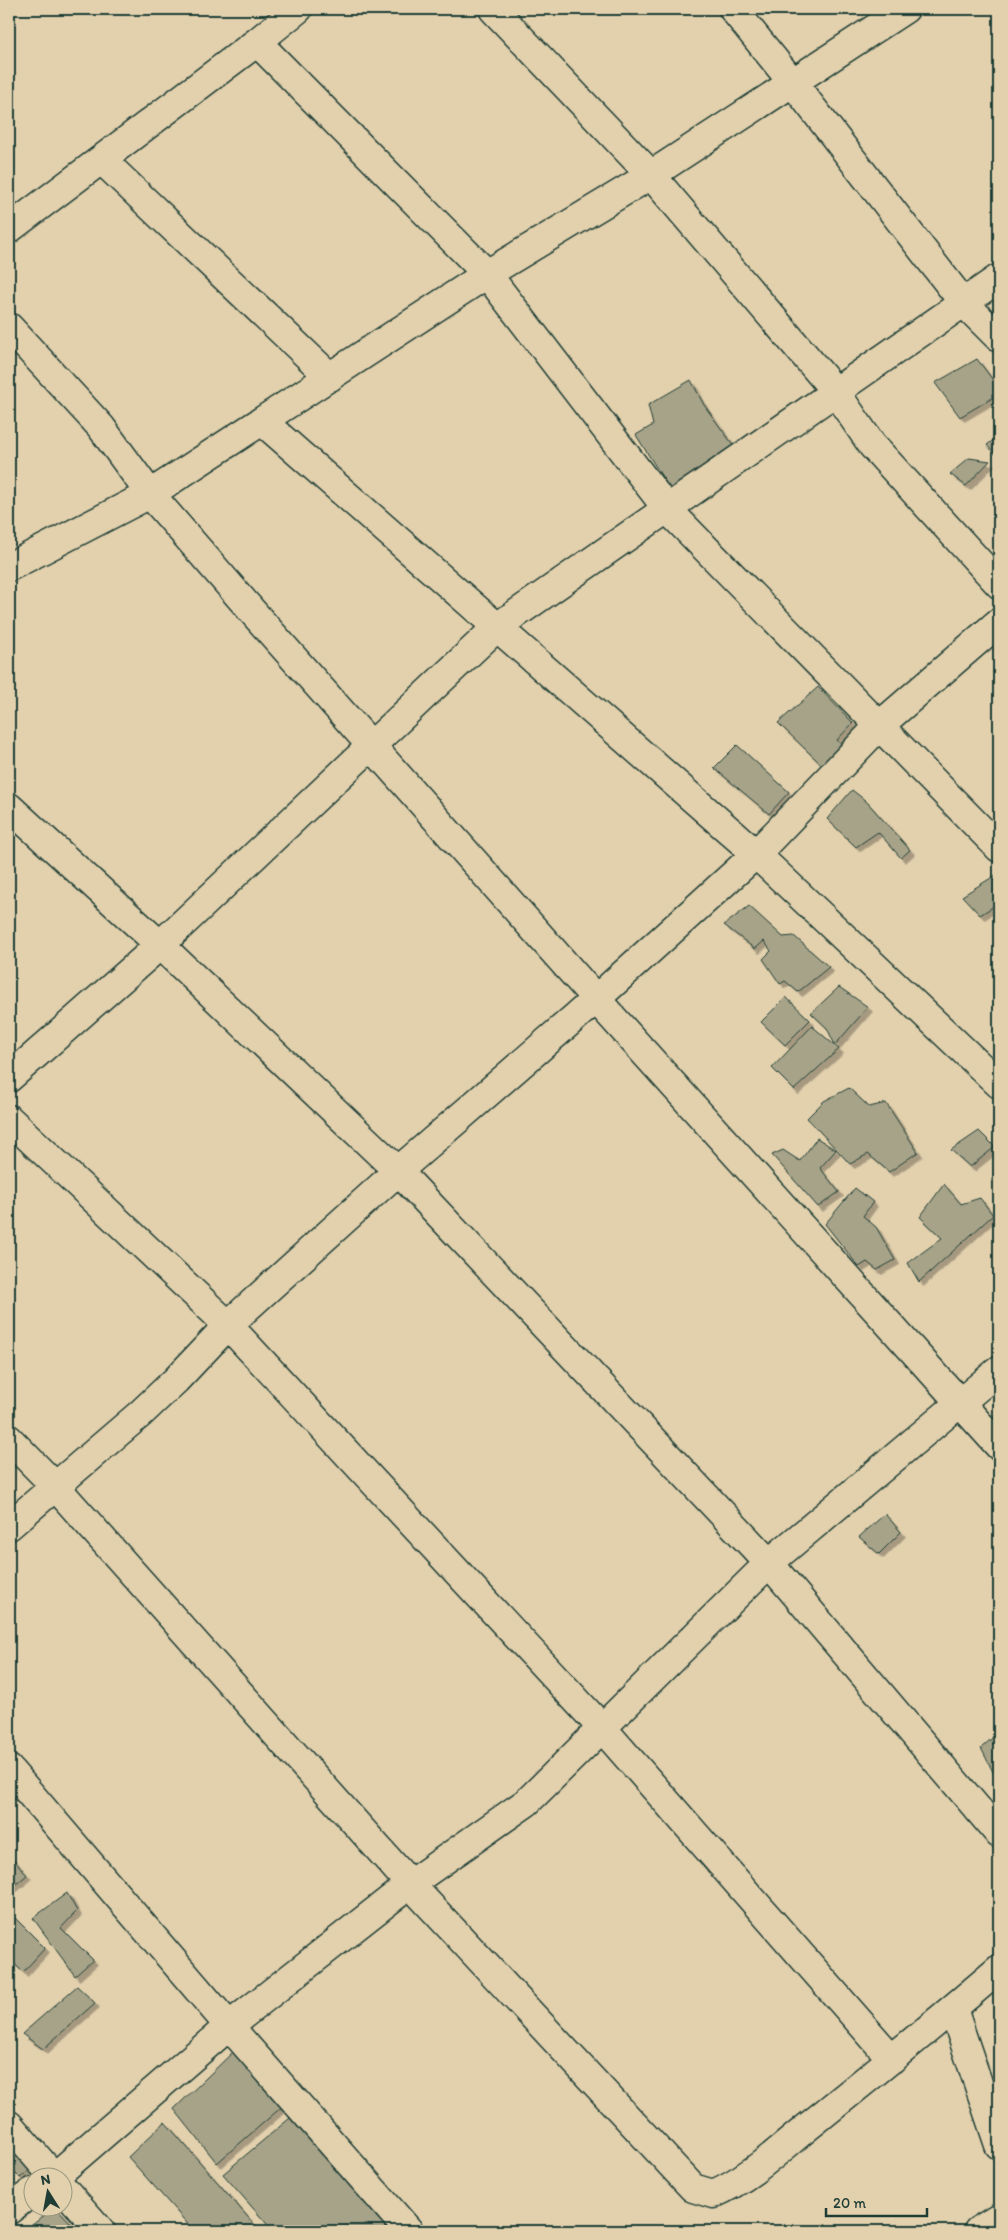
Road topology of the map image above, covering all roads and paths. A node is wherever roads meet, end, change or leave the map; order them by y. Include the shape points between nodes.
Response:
1 (298, 9) edge
2 (493, 9) edge
3 (733, 9) edge
4 (905, 9) edge
5 (257, 42) junction
6 (793, 83) junction
7 (102, 160) junction
8 (651, 175) junction
9 (9, 229) edge
10 (487, 274) junction
11 (999, 278) edge
12 (963, 302) junction
13 (999, 338) edge
14 (13, 340) edge
15 (330, 377) junction
16 (835, 391) junction
17 (262, 421) junction
18 (150, 494) junction
19 (668, 510) junction
20 (9, 567) edge
21 (999, 584) edge
22 (999, 622) edge
23 (496, 627) junction
24 (879, 726) junction
25 (372, 745) junction
26 (9, 807) edge
27 (999, 848) edge
28 (756, 854) junction
29 (160, 945) junction
30 (596, 1000) junction
31 (9, 1078) edge
32 (999, 1084) edge
33 (9, 1119) edge
34 (398, 1171) junction
35 (228, 1325) junction
36 (999, 1370) edge
37 (961, 1402) junction
38 (9, 1439) edge
39 (999, 1446) edge
40 (55, 1486) junction
41 (9, 1526) edge
42 (769, 1563) junction
43 (603, 1729) junction
44 (9, 1769) edge
45 (999, 1834) edge
46 (410, 1884) junction
47 (999, 1969) edge
48 (953, 2009) junction
49 (228, 2026) junction
50 (892, 2059) junction
51 (9, 2125) edge
52 (999, 2145) edge
53 (46, 2168) edge
54 (69, 2168) edge
55 (72, 2198) edge
56 (22, 2200) edge
57 (9, 2210) edge
58 (999, 2218) edge
59 (101, 2231) edge
60 (408, 2231) edge
61 (978, 2231) edge

1 - 5 street
2 - 8 street
3 - 6 street
4 - 6 street
5 - 7 street
5 - 10 street
6 - 8 street
6 - 12 street
7 - 9 street
7 - 15 street
8 - 10 street
8 - 16 street
10 - 15 street
10 - 19 street
11 - 12 street
12 - 13 street
12 - 16 street
14 - 18 street via 101,427
15 - 17 street
16 - 19 street
16 - 21 street via 872,445
17 - 18 street
17 - 23 street
18 - 20 street
18 - 25 street
19 - 23 street
19 - 24 street
22 - 24 street
23 - 25 street
23 - 28 street
24 - 27 street
24 - 28 street
25 - 29 street
25 - 30 street
26 - 29 street
28 - 30 street
28 - 32 street
29 - 31 street
29 - 34 street
30 - 34 street
30 - 37 street
33 - 35 street
34 - 35 street
34 - 42 street
35 - 40 street via 140,1414
35 - 43 street
36 - 37 street
37 - 39 street
37 - 42 street
38 - 40 street
40 - 41 street
40 - 46 street
42 - 43 street
42 - 45 street
43 - 46 street via 527,1802
43 - 50 street
44 - 49 street
46 - 49 street
46 - 50 street via 675,2170 694,2188 705,2193 713,2194 733,2184
47 - 48 street
48 - 50 street
48 - 52 street
49 - 54 street
49 - 60 street
51 - 53 street
55 - 59 street
56 - 57 street
58 - 61 street

